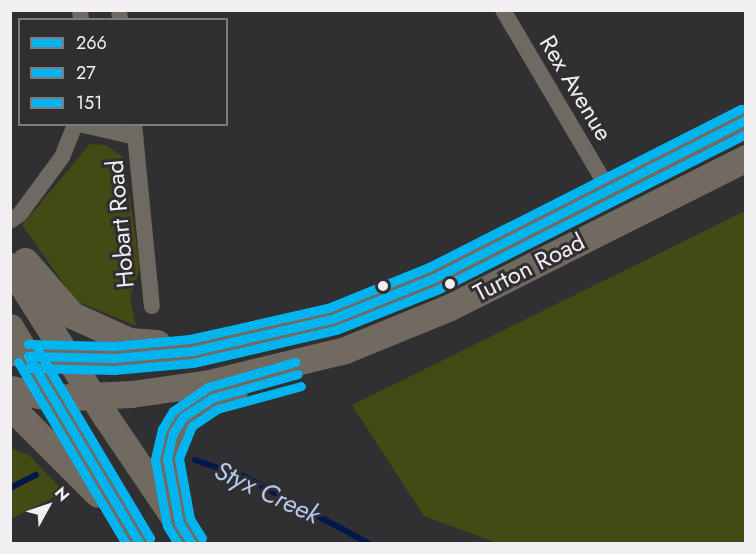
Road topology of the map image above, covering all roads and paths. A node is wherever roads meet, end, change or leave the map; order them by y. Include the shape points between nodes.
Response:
1 (503, 10) edge
2 (746, 120) edge
3 (76, 126) edge
4 (94, 126) edge
5 (135, 131) edge
6 (746, 158) edge
7 (609, 190) junction
8 (10, 221) edge
9 (10, 248) edge
10 (10, 266) edge
11 (152, 306) dead end
12 (10, 327) edge
13 (192, 351) junction
14 (19, 354) edge
15 (67, 355) junction
16 (311, 358) junction
17 (10, 389) edge
18 (94, 397) junction
19 (53, 398) junction
20 (10, 406) edge
21 (120, 512) junction
22 (186, 533) edge
23 (140, 543) edge

1 - 7 street, Rex Avenue
2 - 7 main road, Turton Road
3 - 8 street, Hobart Road via 62,157 20,214
4 - 5 street, Hobart Road
5 - 11 street, Hobart Road
6 - 16 main road, Turton Road via 448,308 375,340
7 - 13 main road, Turton Road via 434,278 365,307 264,336
9 - 13 main road via 72,315 129,341 184,345
10 - 15 main road
12 - 14 main road
13 - 15 main road, Turton Road via 114,358
14 - 15 main road, Turton Road
14 - 19 main road
15 - 18 main road
16 - 18 main road, Turton Road via 209,383
16 - 22 main road via 295,378 212,398 183,417 169,444 167,458
17 - 19 main road, Turton Road
18 - 19 main road, Turton Road
18 - 22 main road
19 - 21 main road
20 - 21 main road via 86,485
21 - 23 main road

